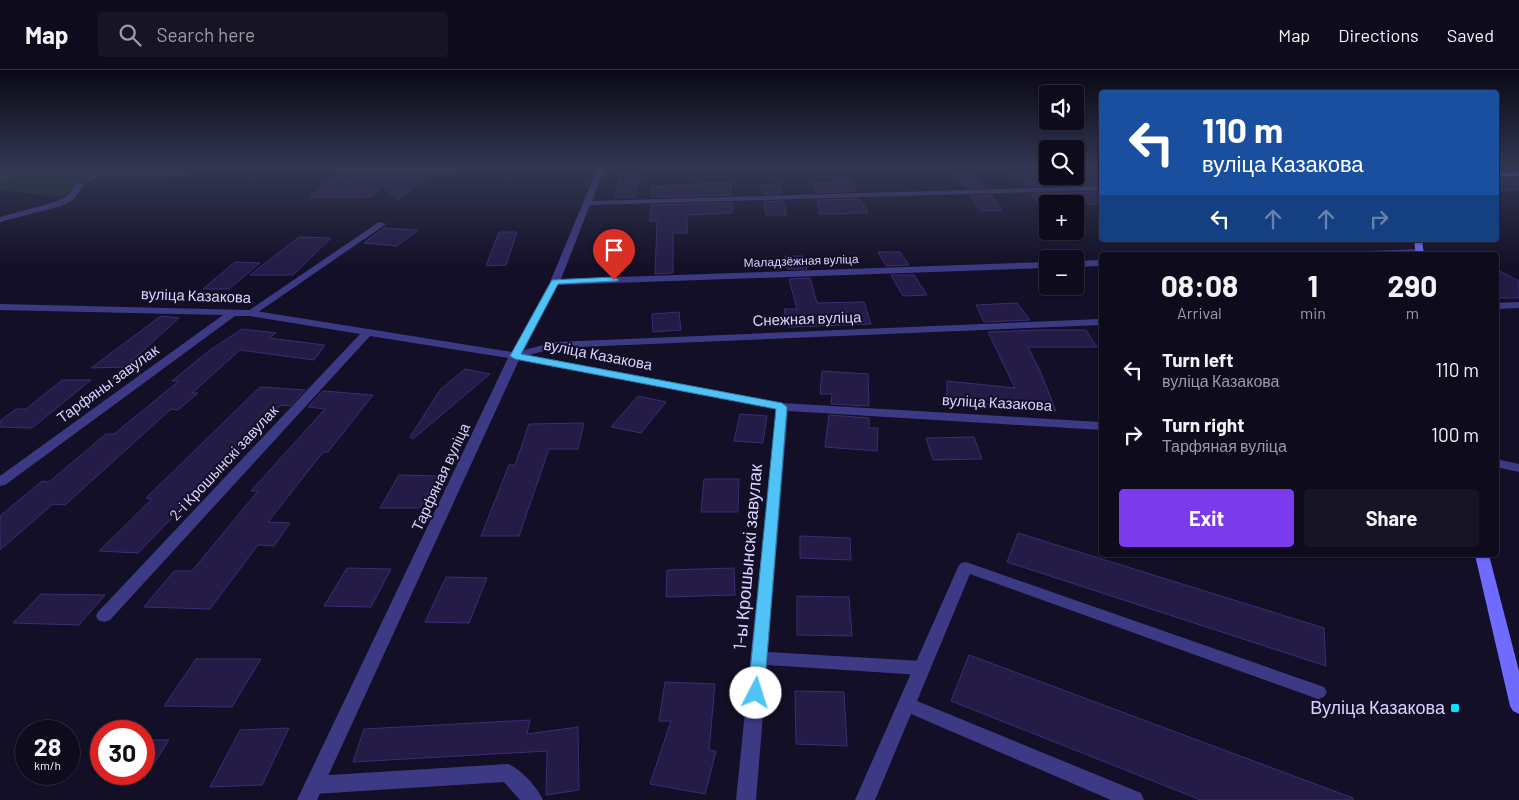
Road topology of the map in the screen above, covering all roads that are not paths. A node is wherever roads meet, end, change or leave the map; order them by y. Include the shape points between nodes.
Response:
1 (64, 201) edge
2 (655, 201) edge
3 (589, 203) joint
4 (0, 220) edge
5 (382, 224) dead end
6 (1084, 264) edge
7 (1099, 264) edge
8 (1039, 265) edge
9 (555, 282) junction
10 (1519, 305) edge
11 (1499, 306) edge
12 (0, 307) edge
13 (234, 312) junction
14 (250, 313) junction
15 (1099, 322) edge
16 (368, 331) junction
17 (515, 356) junction
18 (782, 407) junction
19 (1099, 426) edge
20 (1499, 464) edge
21 (1519, 468) edge
22 (0, 482) edge
23 (1482, 557) edge
24 (104, 616) dead end
25 (759, 658) junction
26 (922, 668) junction
27 (1318, 692) dead end
28 (906, 704) junction
29 (1519, 706) edge
30 (310, 793) edge
31 (533, 800) edge
32 (746, 800) edge
33 (865, 800) edge
34 (1134, 800) edge

1 - 4 street
2 - 3 street
3 - 9 street, Тарфяная вуліца
5 - 14 street
6 - 7 street
8 - 9 street, Маладзёжная вуліца
9 - 17 street, Тарфяная вуліца
10 - 11 street
12 - 13 street, вуліца Казакова
13 - 14 street, вуліца Казакова
13 - 22 street, Тарфяны завулак
14 - 16 street, вуліца Казакова
15 - 17 street, Снежная вуліца via 556,345
16 - 17 street, вуліца Казакова
16 - 24 street, 2-і Крошынскі завулак
17 - 18 street, вуліца Казакова
17 - 30 street, Тарфяная вуліца
18 - 19 street, вуліца Казакова
18 - 25 street, 1-ы Крошынскі завулак
20 - 21 street
23 - 29 main road
25 - 26 street
25 - 32 street, 1-ы Крошынскі завулак
26 - 27 street via 966,567
26 - 28 street
28 - 33 street
28 - 34 street
30 - 31 street via 508,774

